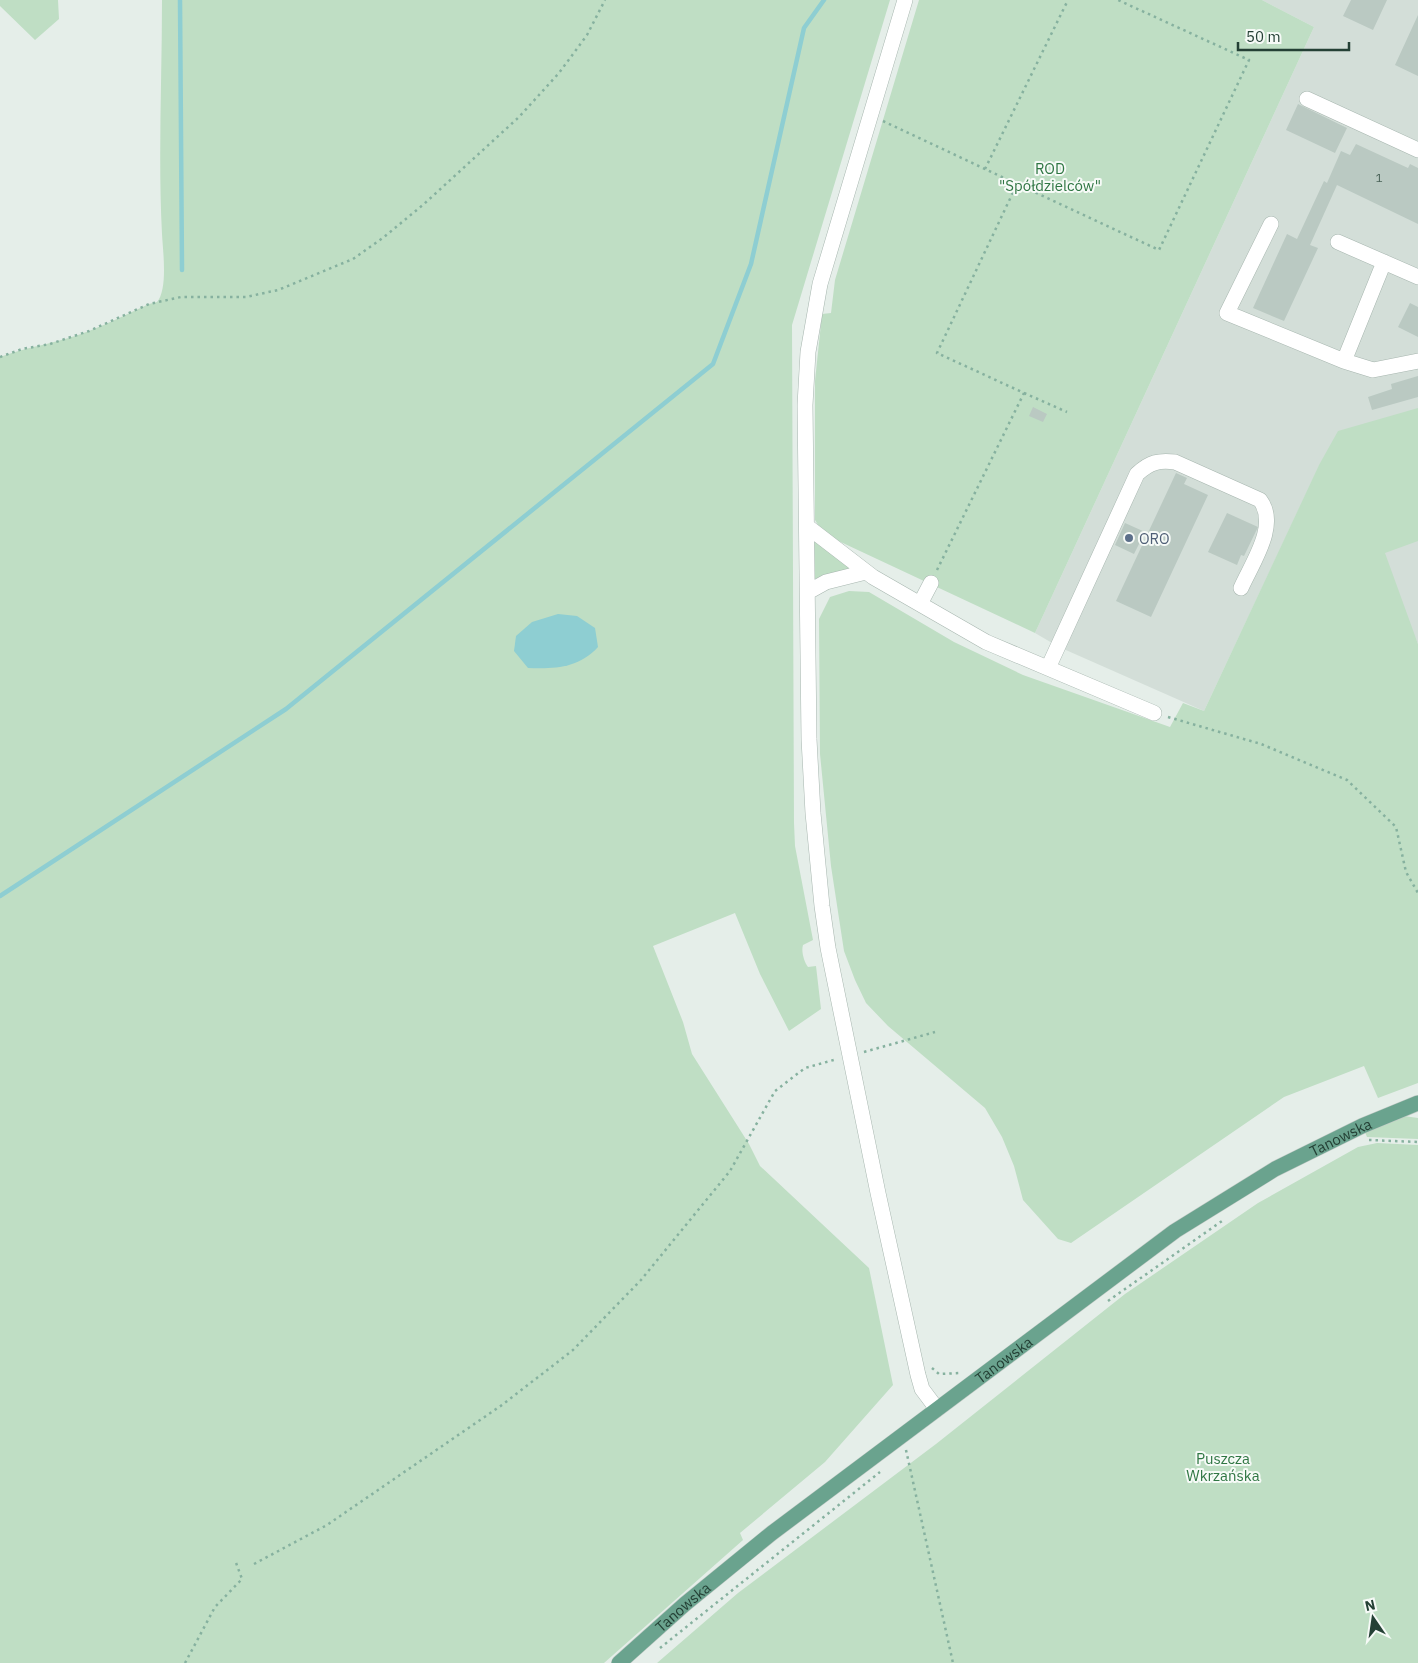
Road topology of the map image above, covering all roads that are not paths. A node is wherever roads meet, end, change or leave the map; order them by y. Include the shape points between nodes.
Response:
1 (905, 0) edge
2 (1307, 99) dead end
3 (1418, 150) edge
4 (1271, 224) dead end
5 (1338, 242) dead end
6 (1384, 262) junction
7 (1418, 277) edge
8 (1344, 361) junction
9 (1418, 361) edge
10 (808, 527) junction
11 (866, 572) junction
12 (931, 583) road end
13 (1241, 588) dead end
14 (808, 592) junction
15 (920, 604) junction
16 (1048, 668) junction
17 (1154, 713) road end
18 (1418, 1103) edge
19 (936, 1409) junction
20 (619, 1663) edge

1 - 10 street via 815,304 806,376
2 - 3 street
4 - 8 street via 1227,313
5 - 6 street
6 - 7 street
6 - 8 street
8 - 9 street via 1373,370
10 - 11 street
10 - 14 street
11 - 14 street via 826,582
11 - 15 street
12 - 15 street
13 - 16 street via 1266,531 1266,512 1260,500 1175,462 1161,460 1147,465 1137,474
14 - 19 street via 809,739 825,928 919,1382
15 - 16 street via 986,642
16 - 17 street
18 - 19 main road, Tanowska via 1325,1143 1219,1202 1146,1252
19 - 20 main road, Tanowska via 737,1561

